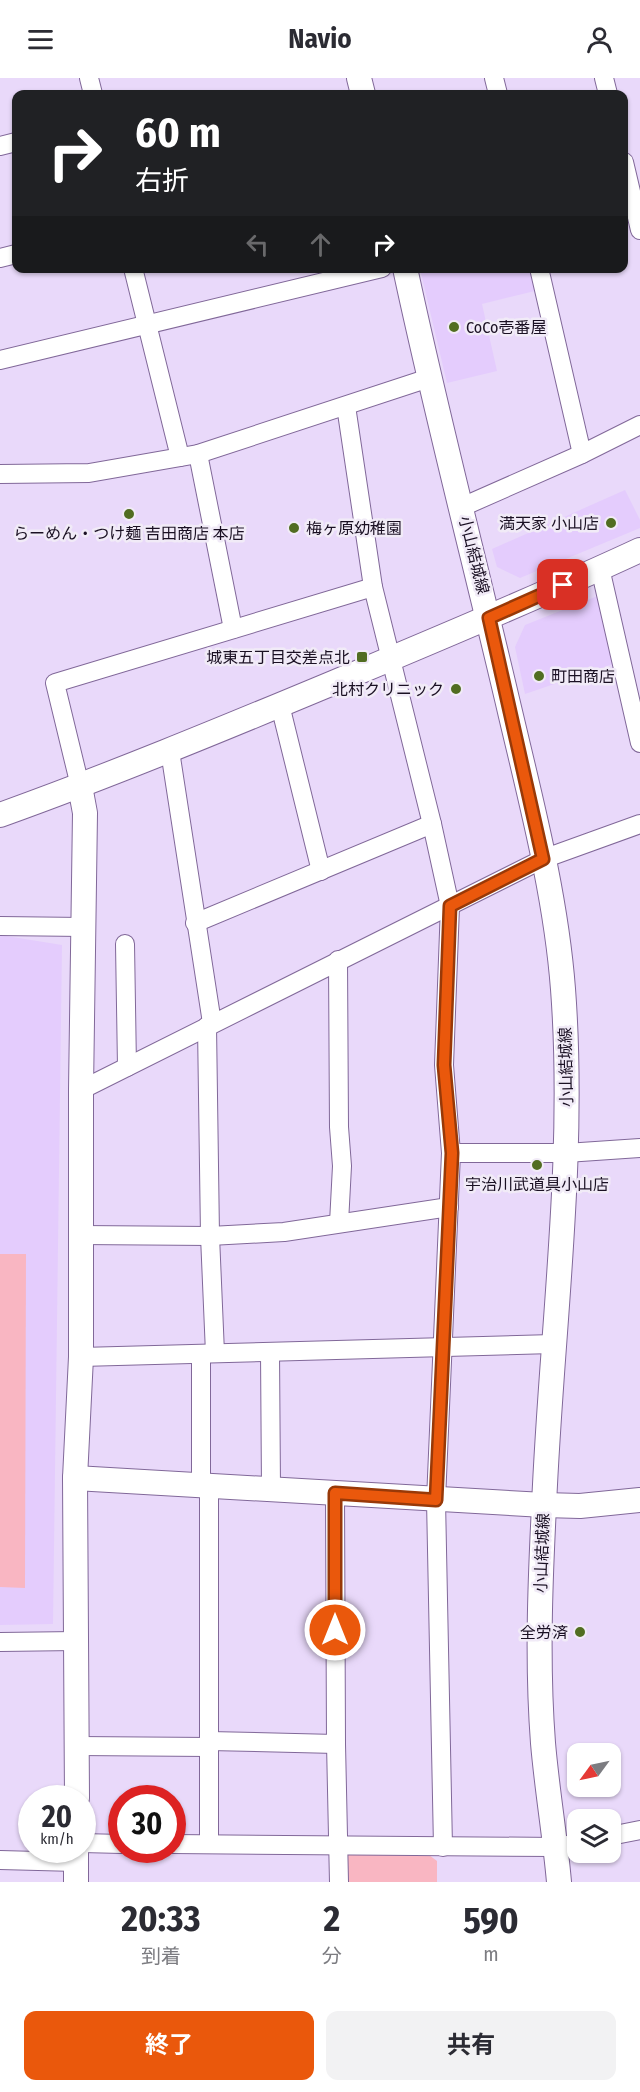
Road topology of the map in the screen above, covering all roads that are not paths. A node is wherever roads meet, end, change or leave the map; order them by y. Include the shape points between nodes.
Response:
1 (628, 181) edge
2 (633, 205) edge
3 (640, 230) edge
4 (134, 273) edge
5 (361, 273) edge
6 (406, 273) edge
7 (539, 273) edge
8 (147, 325) junction
9 (0, 360) edge
10 (429, 378) junction
11 (346, 406) junction
12 (640, 424) edge
13 (198, 454) junction
14 (582, 454) junction
15 (180, 457) junction
16 (0, 474) edge
17 (462, 507) junction
18 (640, 549) edge
19 (600, 568) junction
20 (373, 587) junction
21 (489, 618) junction
22 (233, 629) junction
23 (392, 659) junction
24 (280, 705) junction
25 (640, 743) edge
26 (170, 751) junction
27 (80, 786) junction
28 (0, 815) edge
29 (432, 824) junction
30 (640, 825) edge
31 (543, 859) junction
32 (321, 871) junction
33 (450, 906) junction
34 (195, 923) junction
35 (0, 926) edge
36 (83, 927) junction
37 (125, 944) dead end
38 (338, 960) junction
39 (210, 1024) junction
40 (127, 1067) junction
41 (81, 1090) junction
42 (640, 1148) edge
43 (452, 1153) junction
44 (566, 1153) junction
45 (449, 1207) junction
46 (339, 1223) junction
47 (80, 1235) junction
48 (210, 1236) junction
49 (553, 1344) junction
50 (444, 1348) junction
51 (270, 1352) junction
52 (208, 1354) junction
53 (81, 1357) junction
54 (75, 1478) junction
55 (205, 1486) junction
56 (271, 1489) junction
57 (335, 1493) junction
58 (436, 1500) junction
59 (640, 1500) edge
60 (544, 1505) junction
61 (76, 1641) junction
62 (0, 1642) edge
63 (209, 1744) junction
64 (336, 1744) junction
65 (77, 1746) junction
66 (77, 1785) edge
67 (640, 1835) edge
68 (621, 1836) edge
69 (186, 1844) edge
70 (209, 1844) junction
71 (337, 1845) junction
72 (567, 1845) edge
73 (443, 1847) junction
74 (0, 1860) edge
75 (18, 1860) edge
76 (339, 1882) edge
77 (559, 1882) edge

1 - 2 street
2 - 3 street
4 - 8 street
5 - 8 street
6 - 10 street, 小山結城線
7 - 14 street
8 - 9 street
8 - 15 street
10 - 11 street
10 - 17 street, 小山結城線
11 - 13 street
11 - 20 street
12 - 14 street
13 - 15 street
13 - 22 street
14 - 17 street
15 - 16 street via 89,472
17 - 21 street, 小山結城線
18 - 19 street
19 - 21 street
19 - 25 street
20 - 22 street
20 - 23 street
21 - 23 street
21 - 31 street, 小山結城線
22 - 27 street via 55,683
23 - 24 street
23 - 29 street
24 - 26 street
24 - 32 street
26 - 27 street
26 - 34 street
27 - 28 street
27 - 36 street via 85,813
29 - 32 street
29 - 33 street
30 - 31 street
31 - 33 street
31 - 44 street, 小山結城線 via 563,986 568,1090
32 - 34 street
33 - 38 street
33 - 43 street via 444,1065
34 - 39 street
35 - 36 street
36 - 41 street
37 - 40 street
38 - 39 street
38 - 46 street via 342,1166
39 - 40 street
39 - 48 street
40 - 41 street
41 - 47 street
42 - 44 street
43 - 44 street
43 - 45 street
44 - 49 street, 小山結城線
45 - 46 street
45 - 50 street
46 - 48 street via 284,1232
47 - 48 street
47 - 53 street
48 - 52 street
49 - 50 street
49 - 60 street, 小山結城線
50 - 51 street
50 - 58 street
51 - 52 street
51 - 56 street
52 - 53 street
52 - 55 street
53 - 54 street
54 - 55 street
54 - 61 street
55 - 56 street
55 - 63 street
56 - 57 street
57 - 58 street
57 - 64 street
58 - 60 street
58 - 73 street
59 - 60 street
60 - 72 street, 小山結城線 via 539,1658 543,1745
61 - 62 street
61 - 65 street
63 - 64 street
63 - 65 street
63 - 70 street
64 - 71 street
65 - 66 street
67 - 68 street
69 - 70 street
70 - 71 street
71 - 73 street
71 - 76 street
72 - 73 street
72 - 77 street, 小山結城線
74 - 75 street

